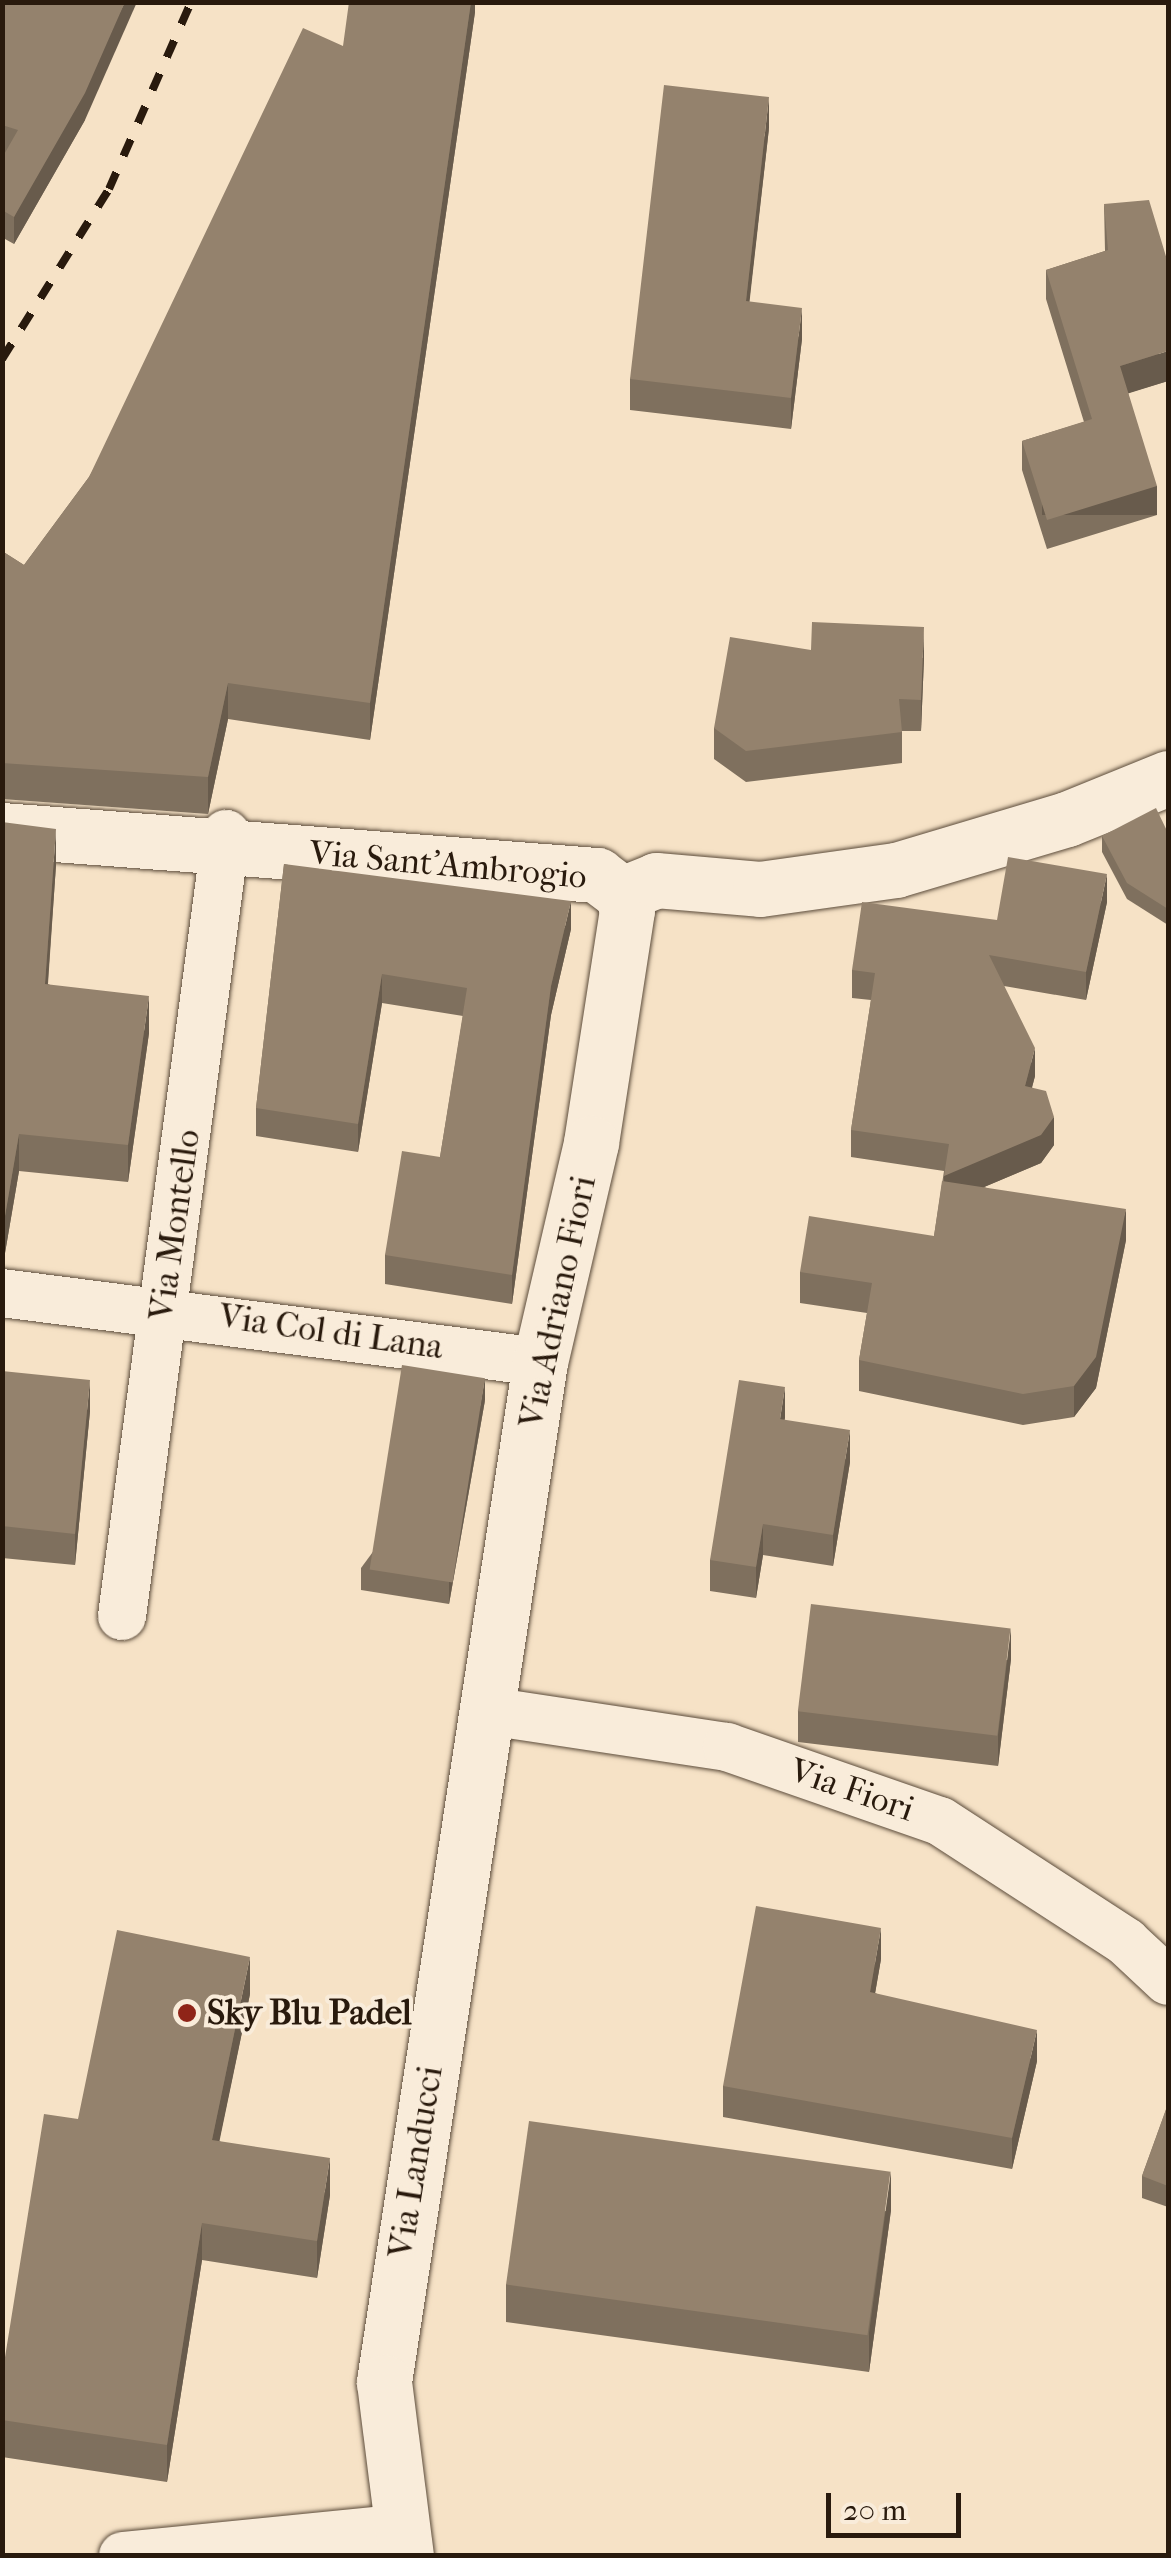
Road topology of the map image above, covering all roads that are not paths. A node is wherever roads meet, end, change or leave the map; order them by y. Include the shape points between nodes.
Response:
1 (1168, 778) edge
2 (2, 830) edge
3 (226, 841) junction
4 (622, 894) junction
5 (2, 1292) edge
6 (164, 1308) junction
7 (540, 1362) junction
8 (122, 1616) dead end
9 (489, 1711) junction
10 (1168, 1981) edge
11 (404, 2542) edge
12 (123, 2556) edge

1 - 4 street, Via Sant'Ambrogio via 1067,820 896,870 760,889 656,880
2 - 3 street, Via Sant'Ambrogio
3 - 4 street, Via Sant'Ambrogio via 597,875
3 - 6 street, Via Montello
4 - 7 street, Via Adriano Fiori via 628,928 591,1143
5 - 6 street, Via Col di Lana
6 - 7 street, Via Col di Lana
6 - 8 street, Via Montello
7 - 9 street, Via Adriano Fiori
9 - 10 street, Via Fiori via 727,1747 940,1821 1126,1942
9 - 11 street, Via Landucci via 384,2382
11 - 12 street

